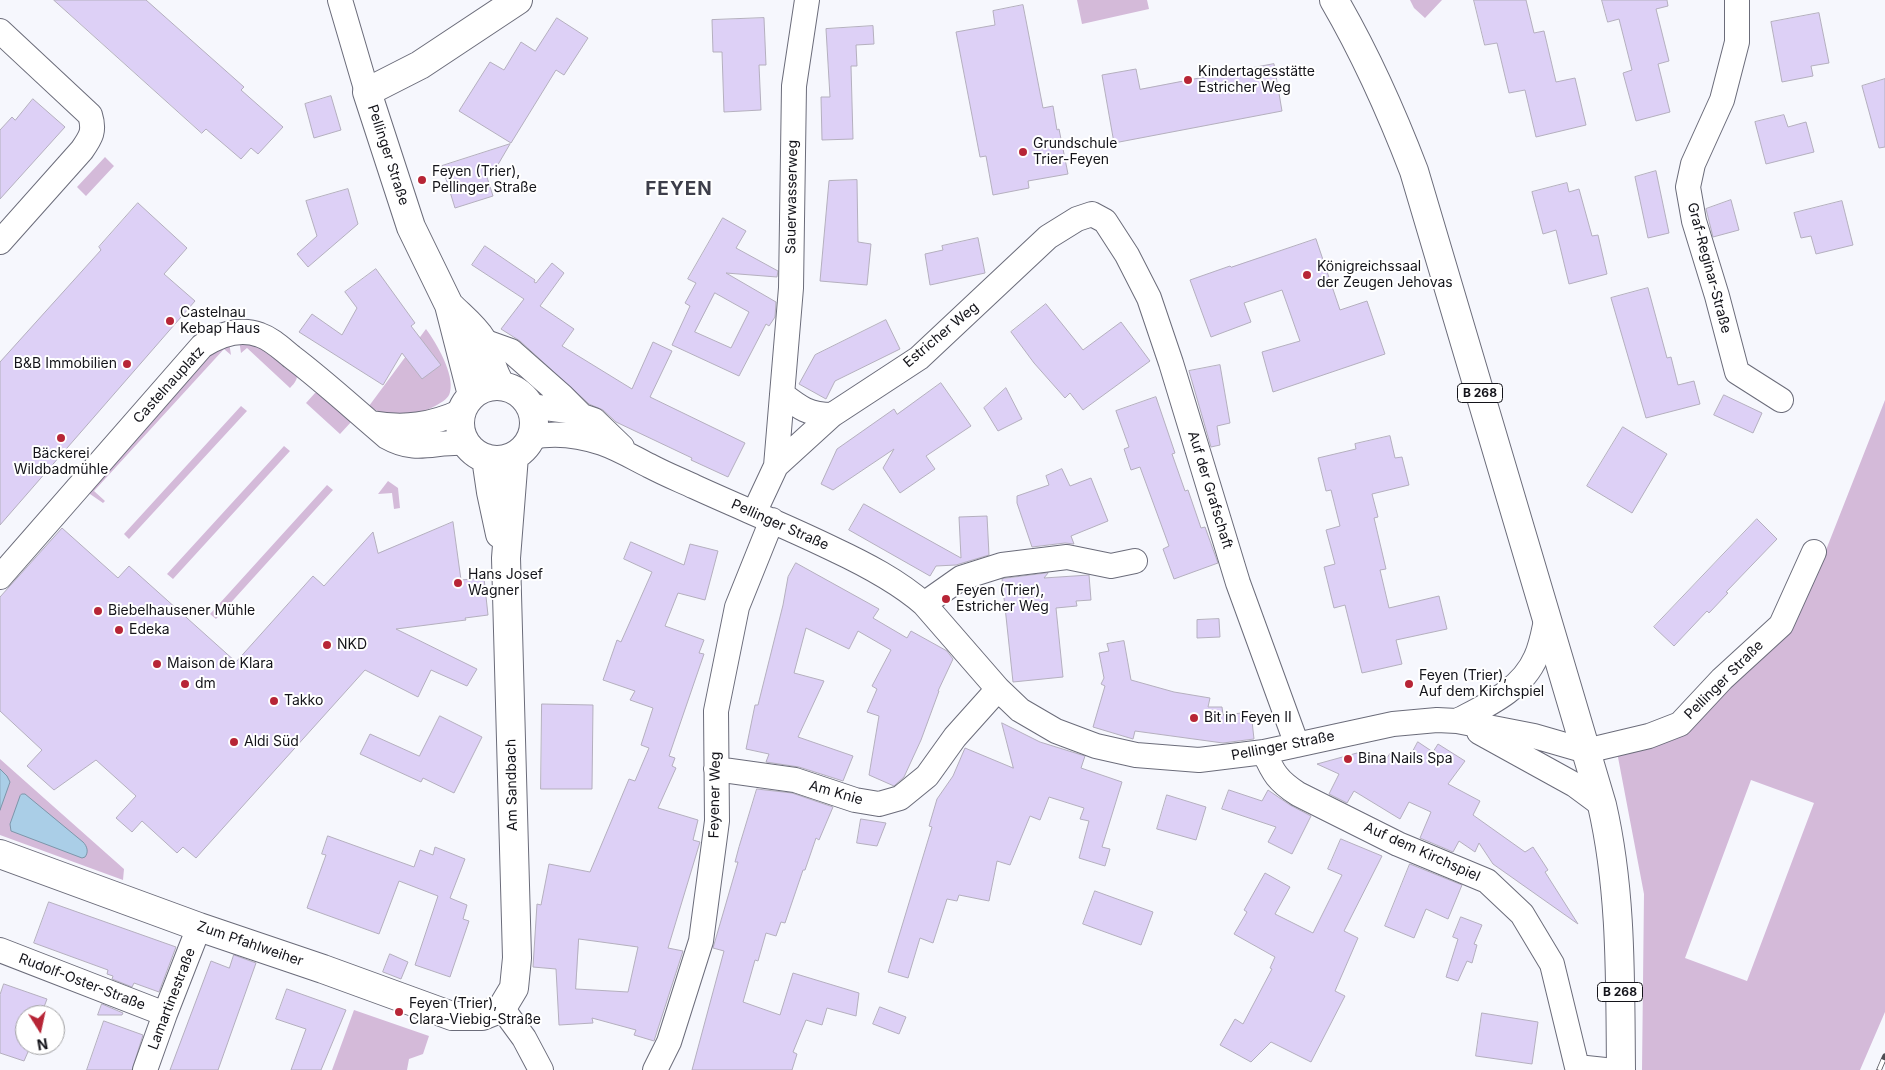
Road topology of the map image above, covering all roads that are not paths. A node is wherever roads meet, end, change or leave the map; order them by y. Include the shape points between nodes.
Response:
1 (340, 0) edge
2 (518, 0) edge
3 (807, 0) edge
4 (1334, 0) edge
5 (1737, 0) edge
6 (0, 31) edge
7 (367, 92) junction
8 (1117, 239) joint
9 (0, 242) edge
10 (449, 305) junction
11 (483, 341) junction
12 (502, 386) junction
13 (782, 394) junction
14 (1780, 400) dead end
15 (467, 403) junction
16 (530, 406) junction
17 (581, 415) junction
18 (832, 415) junction
19 (371, 423) junction
20 (523, 446) junction
21 (476, 450) junction
22 (631, 455) junction
23 (776, 466) junction
24 (763, 517) junction
25 (1814, 552) dead end
26 (506, 558) junction
27 (1135, 561) dead end
28 (0, 577) edge
29 (924, 604) junction
30 (1547, 616) junction
31 (998, 689) junction
32 (1457, 721) junction
33 (1297, 745) junction
34 (1586, 751) junction
35 (1264, 752) junction
36 (716, 769) junction
37 (1602, 805) junction
38 (0, 854) edge
39 (199, 927) junction
40 (0, 950) edge
41 (502, 1008) junction
42 (165, 1014) junction
43 (1577, 1069) edge
44 (145, 1070) edge
45 (541, 1070) edge
46 (655, 1070) edge
47 (1605, 1070) edge
48 (1621, 1070) edge

1 - 7 street, Pellinger Straße
2 - 7 street via 420,64
3 - 13 street, Sauerwasserweg via 794,86 791,288
4 - 30 street, B 268 via 1372,69 1414,170
5 - 14 street, Graf-Reginar-Straße via 1737,42 1722,100 1692,164 1688,187 1694,220 1737,372
6 - 9 street via 90,115 93,124 92,135 82,150
7 - 10 street, Pellinger Straße via 411,227
8 - 18 street, Estricher Weg via 1105,221 1092,214 1077,219 1048,237 919,358
8 - 33 street, Auf der Grafschaft via 1149,298 1238,583
10 - 11 street, Pellinger Straße
10 - 15 street, Pellinger Straße
11 - 12 street, Pellinger Straße via 496,379
11 - 17 street, Pellinger Straße via 511,351
12 - 15 street via 481,389
12 - 16 street via 523,396
13 - 18 street via 801,408 818,415
13 - 23 street, Sauerwasserweg
15 - 19 street via 444,419 410,427
15 - 21 street via 460,427
16 - 17 street, Pellinger Straße
16 - 20 street via 534,421
17 - 22 street, Pellinger Straße via 594,420
18 - 23 street, Estricher Weg
19 - 21 street, Castelnauplatz via 400,444
19 - 28 street, Castelnauplatz via 272,341 260,335 239,332 217,337 202,346
20 - 21 street via 505,459 495,460
20 - 22 street, Pellinger Straße via 545,434 574,436
20 - 26 street, Am Sandbach
21 - 26 street, Am Sandbach
22 - 24 street, Pellinger Straße
23 - 24 street, Estricher Weg
24 - 29 street, Pellinger Straße via 866,565
24 - 36 street, Feyener Weg via 736,607 716,711
25 - 34 street, Pellinger Straße via 1781,624 1680,724 1649,736
26 - 41 street, Am Sandbach via 517,958 514,988
27 - 29 street via 1111,566 1067,557 1002,565 960,578
29 - 31 street, Pellinger Straße
30 - 32 street via 1536,658 1523,677 1501,696
30 - 34 street, B 268
31 - 35 street, Pellinger Straße via 1020,710 1056,731 1096,746 1136,755 1198,760
31 - 36 street, Am Knie via 955,737 927,776 900,798 879,804 855,800 795,780
32 - 33 street, Pellinger Straße via 1393,724
32 - 34 street, Pellinger Straße via 1534,736
32 - 37 street, Pellinger Straße via 1575,785
33 - 35 street, Pellinger Straße
34 - 37 street, B 268
35 - 43 street, Auf dem Kirchspiel via 1272,772 1298,794 1398,844 1487,881 1522,914 1552,964
36 - 46 street, Feyener Weg via 717,821 701,941 669,1042
37 - 48 street, B 268 via 1618,915
38 - 39 street, Zum Pfahlweiher
39 - 41 street, Zum Pfahlweiher via 452,1016 482,1016
39 - 42 street, Lamartinestraße
40 - 42 street, Rudolf-Oster-Straße
41 - 45 street via 524,1038
42 - 44 street, Lamartinestraße
43 - 47 street, Auf dem Kirchspiel

